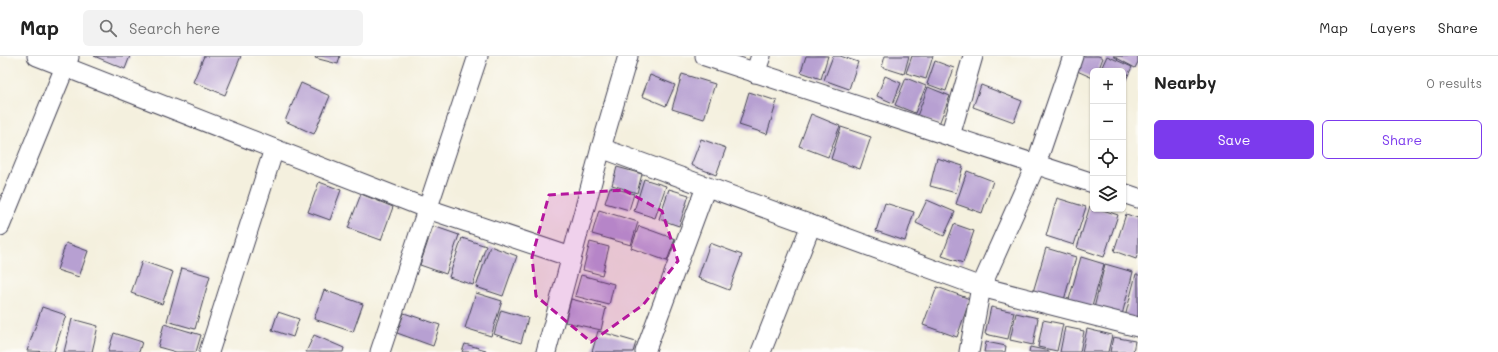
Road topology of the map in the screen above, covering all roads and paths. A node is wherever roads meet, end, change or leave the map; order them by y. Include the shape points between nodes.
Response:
1 (37, 56) edge
2 (478, 56) edge
3 (628, 56) edge
4 (704, 56) edge
5 (973, 56) edge
6 (1073, 56) edge
7 (67, 62) edge
8 (758, 64) edge
9 (950, 136) junction
10 (601, 148) junction
11 (274, 149) junction
12 (1036, 164) junction
13 (1090, 182) edge
14 (706, 187) junction
15 (1126, 194) edge
16 (1138, 198) edge
17 (428, 209) junction
18 (811, 225) junction
19 (0, 226) edge
20 (572, 256) junction
21 (981, 287) junction
22 (1138, 327) edge
23 (209, 352) edge
24 (380, 352) edge
25 (546, 352) edge
26 (645, 352) edge
27 (761, 352) edge
28 (969, 352) edge

1 - 7 street
2 - 17 street
3 - 10 street
4 - 8 street
5 - 9 street
6 - 12 street
7 - 11 street
7 - 19 street
8 - 9 street
9 - 12 street
10 - 14 street
10 - 20 street
11 - 17 street
11 - 23 street
12 - 13 street
12 - 21 street
14 - 18 street
14 - 26 street
15 - 16 street
17 - 20 street
17 - 24 street
18 - 21 street
18 - 27 street
20 - 25 street
21 - 22 street
21 - 28 street

